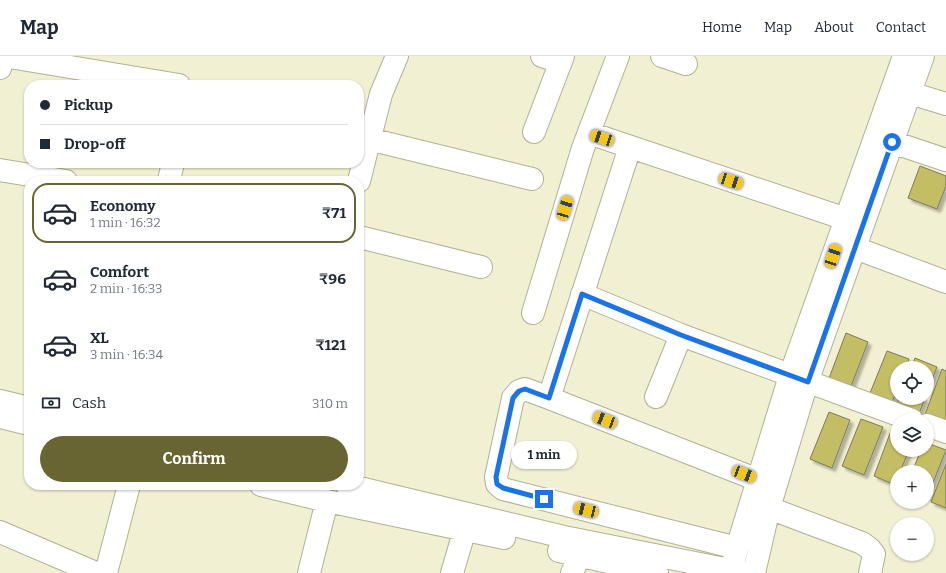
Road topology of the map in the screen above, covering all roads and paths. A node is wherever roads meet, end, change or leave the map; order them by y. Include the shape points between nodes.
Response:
1 (3, 56) edge
2 (397, 56) edge
3 (618, 56) edge
4 (662, 56) edge
5 (904, 56) edge
6 (923, 56) edge
7 (555, 58) edge
8 (686, 64) dead end
9 (0, 68) edge
10 (149, 80) edge
11 (910, 93) junction
12 (946, 104) edge
13 (534, 132) dead end
14 (589, 133) junction
15 (369, 139) junction
16 (892, 142) junction
17 (630, 147) junction
18 (364, 160) edge
19 (946, 160) edge
20 (0, 170) edge
21 (36, 176) edge
22 (532, 179) dead end
23 (846, 219) junction
24 (364, 238) edge
25 (847, 244) junction
26 (481, 267) dead end
27 (946, 282) edge
28 (582, 294) junction
29 (533, 313) dead end
30 (681, 335) junction
31 (799, 379) junction
32 (656, 397) dead end
33 (549, 398) junction
34 (0, 401) edge
35 (24, 407) edge
36 (893, 413) edge
37 (0, 417) edge
38 (24, 423) edge
39 (934, 428) edge
40 (946, 432) edge
41 (758, 480) junction
42 (128, 490) edge
43 (285, 490) edge
44 (363, 490) edge
45 (326, 502) junction
46 (570, 506) junction
47 (769, 508) junction
48 (465, 529) junction
49 (0, 532) edge
50 (737, 548) junction
51 (569, 554) edge
52 (736, 572) edge
53 (96, 573) edge
54 (106, 573) edge
55 (309, 573) edge
56 (452, 573) edge
57 (657, 573) edge
58 (754, 573) edge
59 (870, 573) edge

1 - 9 street
1 - 10 street
2 - 15 street via 381,94
3 - 14 street
4 - 8 street
5 - 23 street
6 - 11 street
7 - 13 street
11 - 12 street
11 - 16 street
14 - 17 street
14 - 29 street
15 - 18 street
15 - 22 street
16 - 19 street
16 - 25 street
17 - 23 street
17 - 28 street
20 - 21 street
23 - 25 street
24 - 26 street
25 - 27 street
25 - 31 street
28 - 30 street
28 - 33 street
30 - 31 street
30 - 32 street
31 - 36 street
31 - 41 street
31 - 47 street
33 - 41 street
33 - 46 street via 525,389 513,398 496,477 497,484 503,488
34 - 35 street
37 - 38 street
39 - 40 street
41 - 50 street
42 - 54 street
43 - 45 street
44 - 51 street
45 - 48 street
45 - 55 street
46 - 50 street
46 - 51 street
47 - 58 street
47 - 59 street via 862,543 874,554
48 - 51 street
48 - 56 street
49 - 53 street
50 - 52 street
51 - 52 street
51 - 57 street

